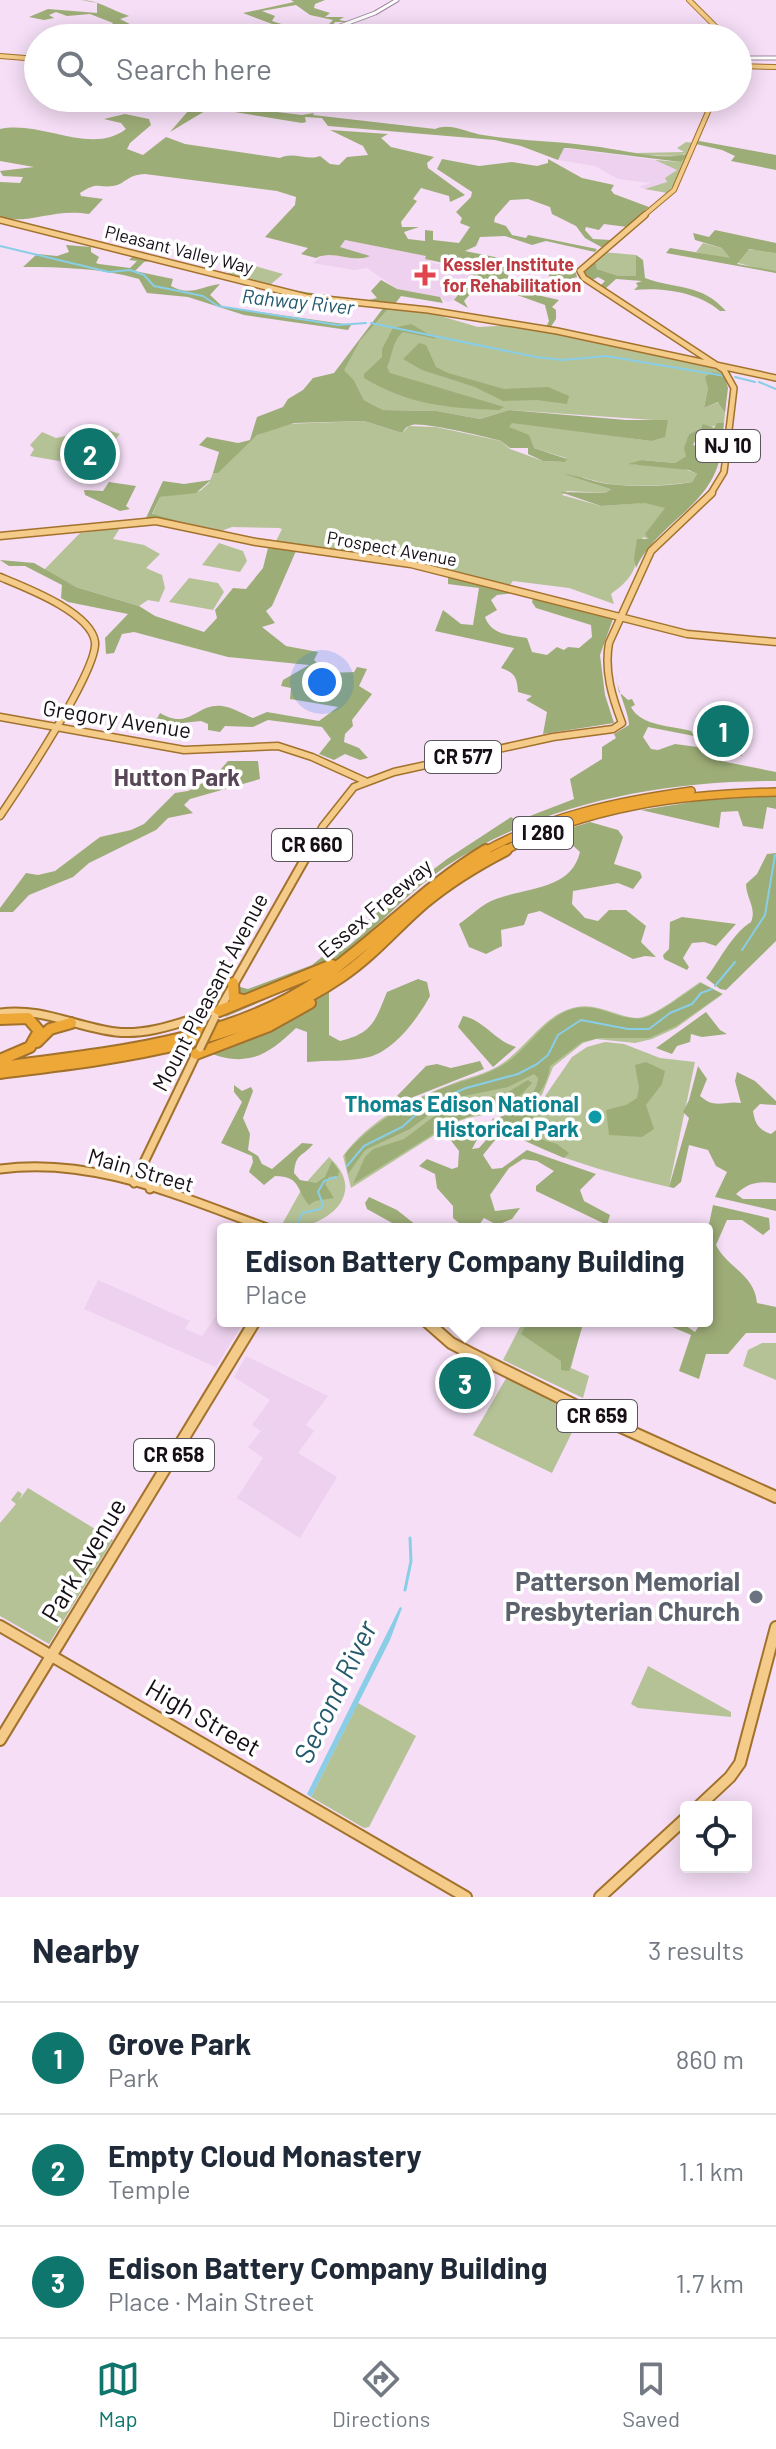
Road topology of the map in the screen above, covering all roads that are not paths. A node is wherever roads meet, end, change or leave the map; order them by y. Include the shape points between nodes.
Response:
1 (397, 0) edge
2 (689, 0) edge
3 (346, 24) edge
4 (713, 24) edge
5 (0, 56) edge
6 (24, 58) edge
7 (752, 58) edge
8 (776, 58) edge
9 (752, 66) edge
10 (776, 67) edge
11 (708, 112) edge
12 (0, 220) edge
13 (705, 358) junction
14 (696, 361) junction
15 (720, 368) junction
16 (737, 371) junction
17 (728, 375) junction
18 (776, 378) edge
19 (0, 536) edge
20 (0, 575) edge
21 (621, 617) junction
22 (776, 642) edge
23 (0, 717) edge
24 (54, 728) junction
25 (365, 781) junction
26 (776, 789) edge
27 (0, 816) edge
28 (353, 955) junction
29 (351, 970) junction
30 (233, 983) junction
31 (246, 1001) junction
32 (217, 1014) junction
33 (0, 1016) edge
34 (71, 1023) junction
35 (30, 1047) junction
36 (198, 1051) junction
37 (0, 1060) edge
38 (0, 1067) edge
39 (0, 1073) edge
40 (143, 1163) junction
41 (0, 1169) edge
42 (134, 1183) junction
43 (150, 1189) junction
44 (252, 1223) edge
45 (251, 1327) edge
46 (434, 1327) edge
47 (776, 1497) edge
48 (0, 1626) edge
49 (776, 1627) edge
50 (51, 1656) junction
51 (0, 1740) edge
52 (704, 1801) edge
53 (680, 1824) edge
54 (466, 1897) edge
55 (600, 1897) edge

1 - 3 street
2 - 4 main road
5 - 6 main road
7 - 8 street
9 - 10 main road
11 - 13 main road via 674,190 580,271
12 - 14 main road, Pleasant Valley Way via 306,297 547,329
13 - 14 main road
13 - 15 main road
14 - 15 main road, Pleasant Valley Way
15 - 16 main road, Pleasant Valley Way
15 - 17 main road
16 - 17 main road
16 - 18 main road, Pleasant Valley Way
17 - 21 main road, Mount Pleasant Avenue / NJ 10 via 734,388 724,472 707,498 651,551
19 - 21 main road, Prospect Avenue via 156,521 256,542 411,564
20 - 24 main road via 70,607 99,641 98,658
21 - 22 main road, Prospect Avenue via 687,634
21 - 25 main road, Mount Pleasant Avenue / CR 577 via 607,655 611,694 622,717 619,726
23 - 24 main road, Gregory Avenue
24 - 25 main road, Gregory Avenue via 184,750 278,746
24 - 27 main road
25 - 30 main road, Mount Pleasant Avenue / CR 660 via 345,795 323,826
26 - 28 highway, Essex Freeway / I 280 via 703,790 623,801 523,831 443,876
26 - 29 highway, Essex Freeway / I 280 via 627,807 531,837 460,875
28 - 31 highway
28 - 38 highway, Essex Freeway / I 280 via 278,1004 193,1035
29 - 36 highway via 318,998 269,1026
29 - 39 highway, Essex Freeway / I 280 via 282,1010 213,1037
30 - 31 highway via 234,998
30 - 32 main road, Mount Pleasant Avenue / CR 660
31 - 32 highway
32 - 34 main road via 136,1032
32 - 36 main road, Mount Pleasant Avenue / CR 660, bridge
33 - 34 main road via 30,1011
33 - 35 highway via 33,1020 39,1031
34 - 35 highway via 50,1029
35 - 37 highway
36 - 40 main road, Mount Pleasant Avenue / CR 660
40 - 42 main road, Mount Pleasant Avenue / CR 660
40 - 43 main road
41 - 42 main road, Main Street via 47,1163
42 - 43 main road, Main Street
43 - 44 main road, Main Street
45 - 50 main road, Park Avenue / CR 658
46 - 47 main road, CR 659 via 462,1349
48 - 50 main road, High Street
49 - 52 main road via 740,1763
50 - 51 main road, Park Avenue / CR 658
50 - 54 main road, High Street
53 - 55 main road

